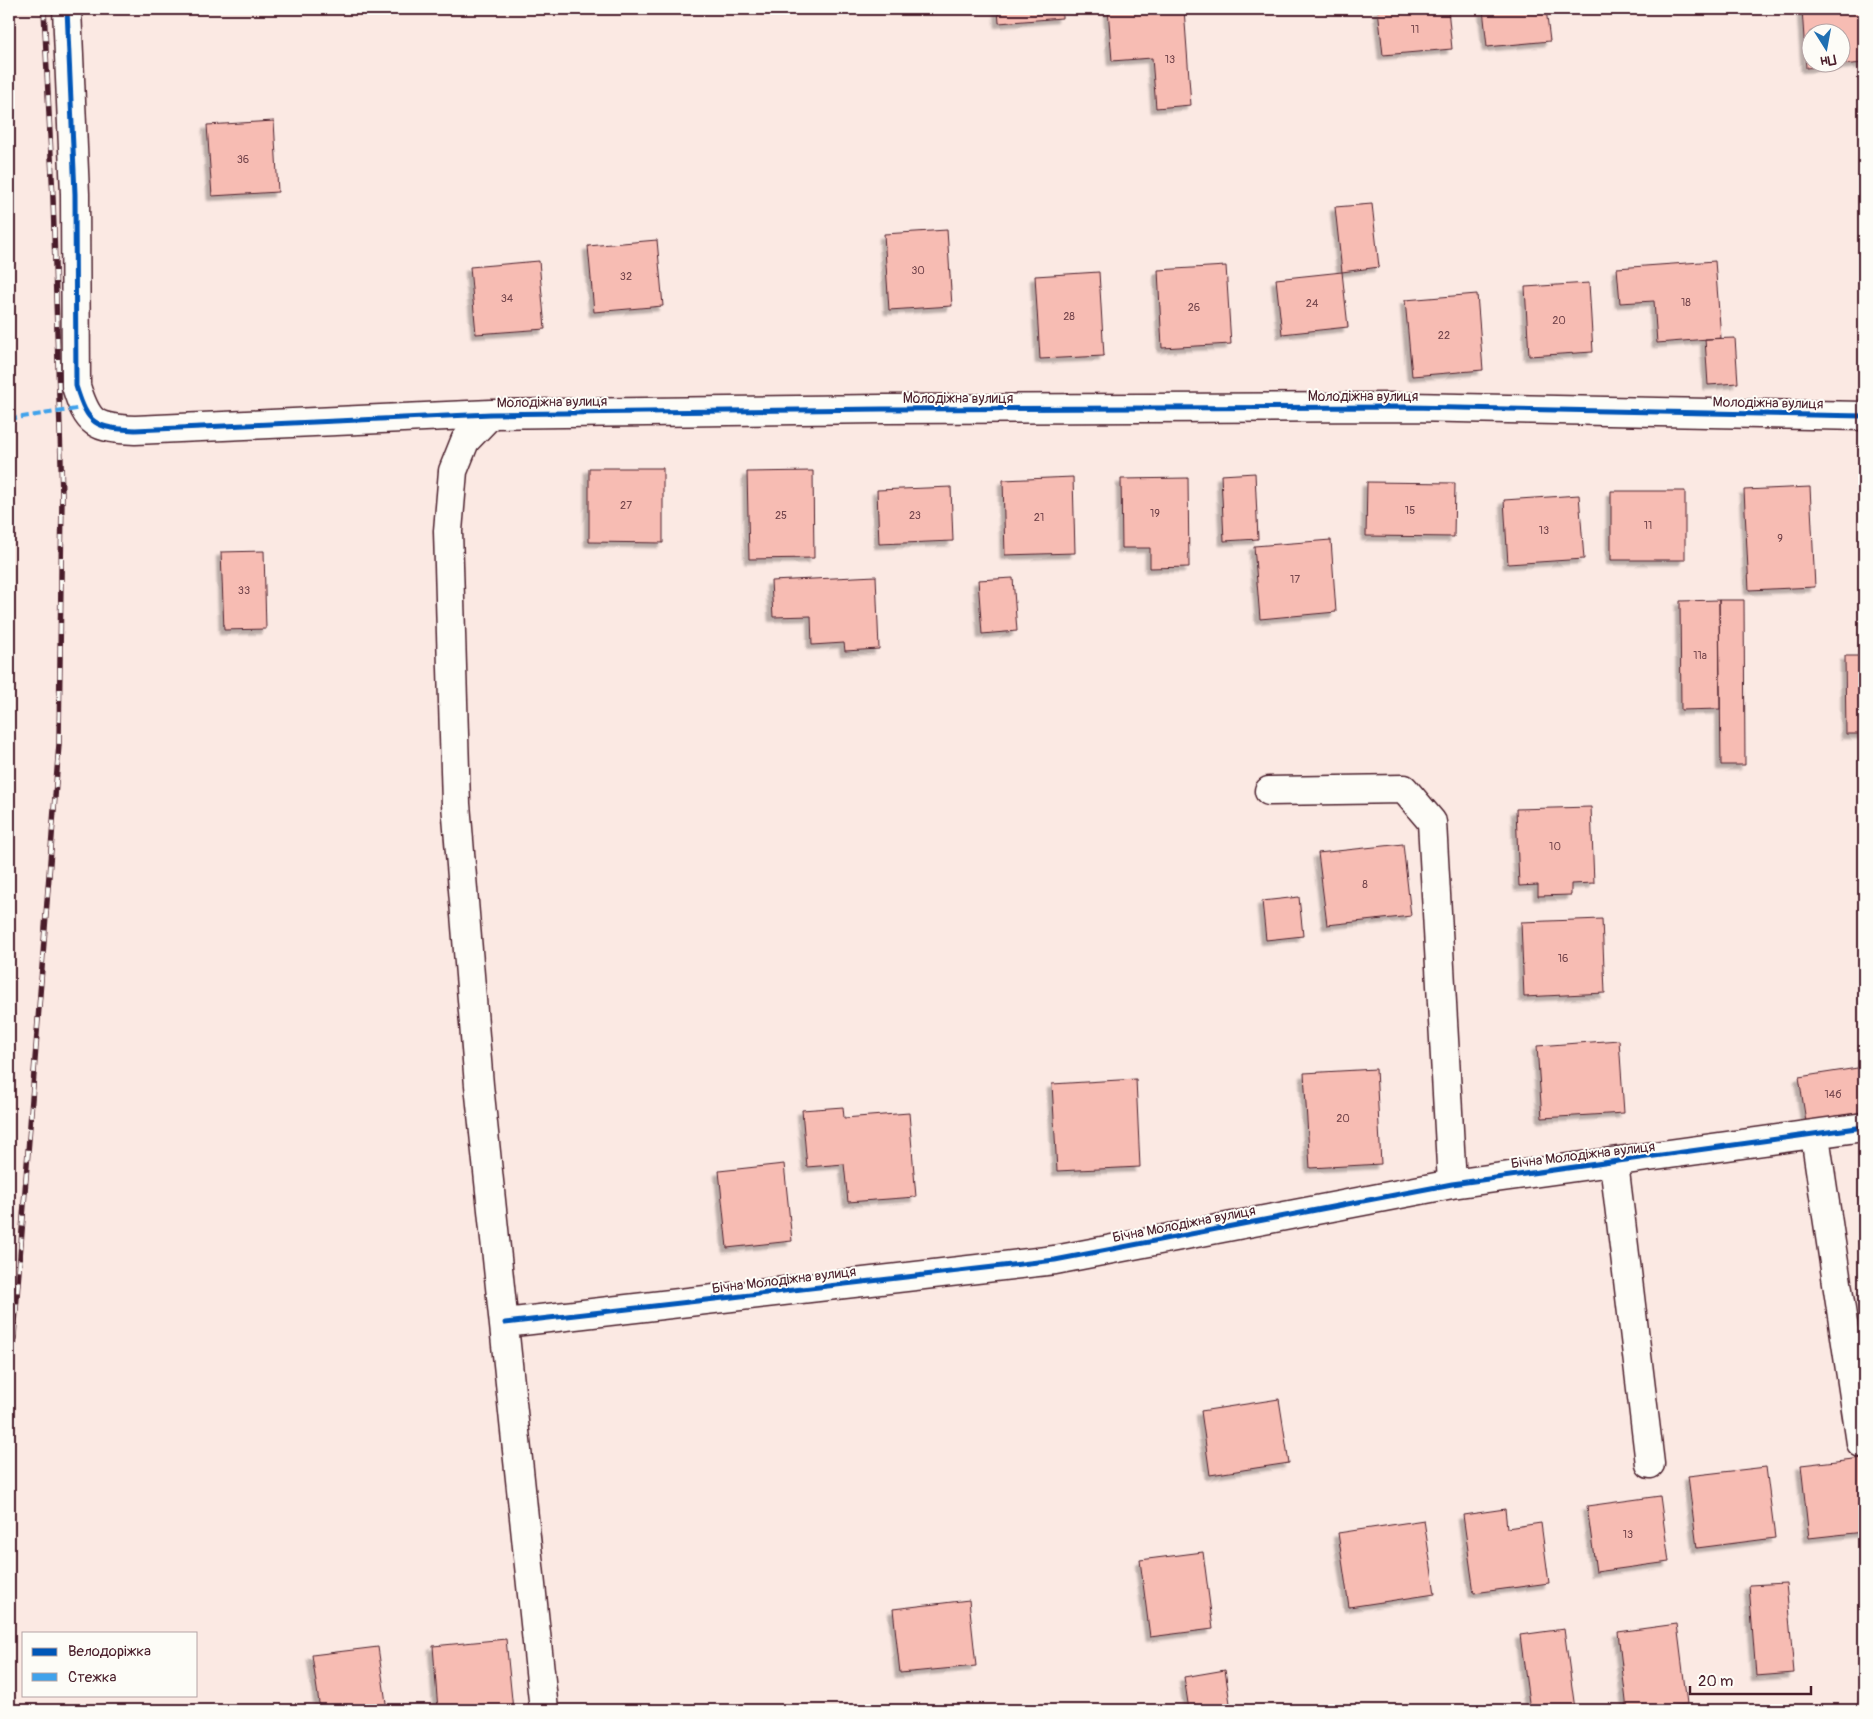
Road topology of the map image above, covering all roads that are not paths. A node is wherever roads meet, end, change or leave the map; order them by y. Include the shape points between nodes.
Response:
1 (68, 9) edge
2 (491, 414) junction
3 (1864, 416) edge
4 (1269, 791) dead end
5 (1864, 1128) edge
6 (1814, 1136) junction
7 (1614, 1162) junction
8 (1452, 1184) junction
9 (505, 1323) junction
10 (1861, 1444) dead end
11 (1650, 1464) dead end
12 (544, 1710) edge

1 - 2 street, Молодіжна вулиця via 75,194 76,386 83,408 93,422 110,429 135,430
2 - 3 street, Молодіжна вулиця via 1410,407
2 - 9 street via 465,441 453,471 448,531 456,804 480,1085
4 - 8 street via 1404,789 1432,822
5 - 6 street, Бічна Молодіжна вулиця
6 - 7 street, Бічна Молодіжна вулиця
6 - 10 street
7 - 8 street, Бічна Молодіжна вулиця
7 - 11 street
8 - 9 street, Бічна Молодіжна вулиця via 1055,1260
9 - 12 street

